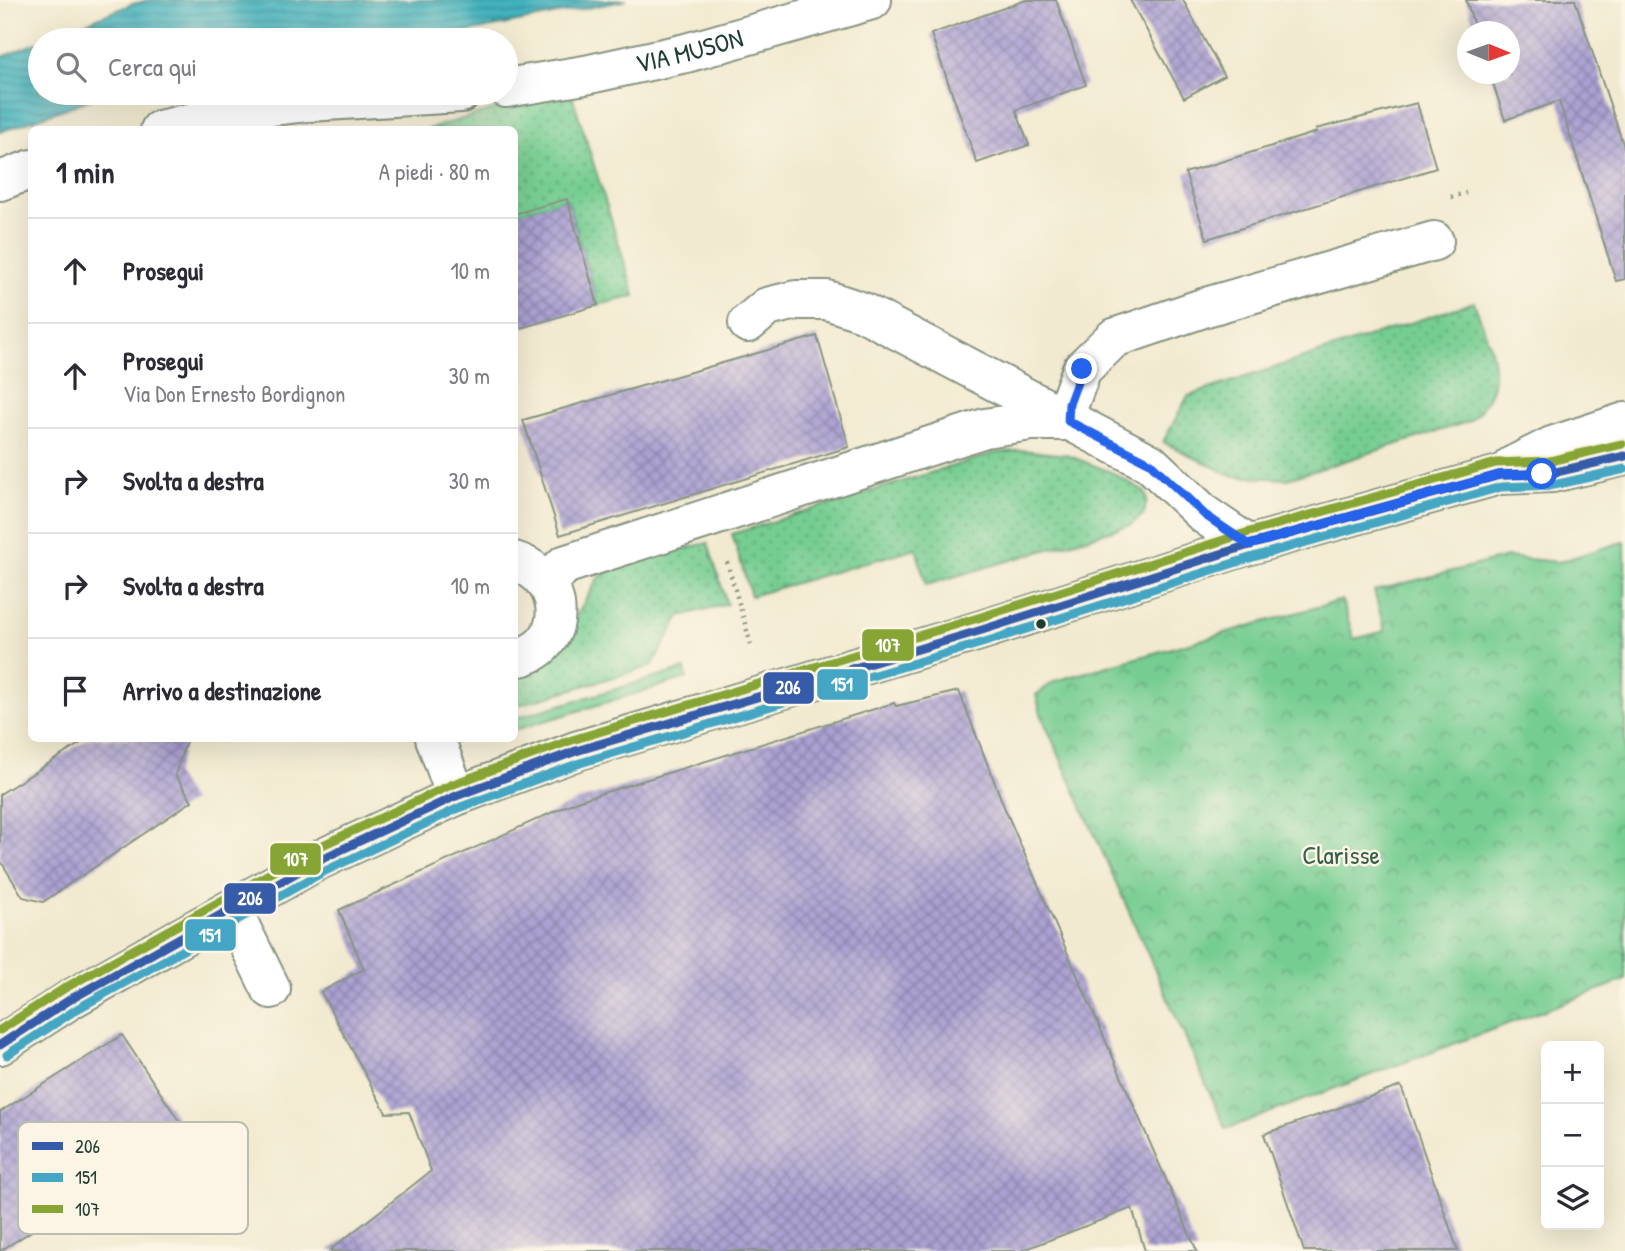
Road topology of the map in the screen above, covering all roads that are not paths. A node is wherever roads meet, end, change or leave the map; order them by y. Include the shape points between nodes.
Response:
1 (872, 0) edge
2 (518, 86) edge
3 (282, 105) edge
4 (177, 126) edge
5 (28, 170) edge
6 (0, 181) edge
7 (1434, 241) dead end
8 (748, 323) dead end
9 (1068, 421) junction
10 (1625, 422) edge
11 (1625, 456) edge
12 (1499, 475) junction
13 (1249, 545) junction
14 (518, 562) edge
15 (548, 583) junction
16 (518, 658) edge
17 (436, 742) edge
18 (456, 796) junction
19 (232, 910) junction
20 (271, 989) dead end
21 (0, 1045) edge

1 - 2 street, VIA MUSON via 686,52
3 - 4 street
5 - 6 street
7 - 9 street via 1114,338 1082,369
8 - 9 street via 767,307 796,300 827,300 863,313
9 - 13 street via 1150,463 1205,515
9 - 15 street via 985,428 564,565
10 - 12 street via 1552,446
11 - 12 street via 1552,473
12 - 13 street
13 - 18 street via 576,751
14 - 15 street via 529,565
15 - 16 street via 556,603 555,621 537,649
17 - 18 street
18 - 19 street via 317,861
19 - 20 street
19 - 21 street via 71,999

